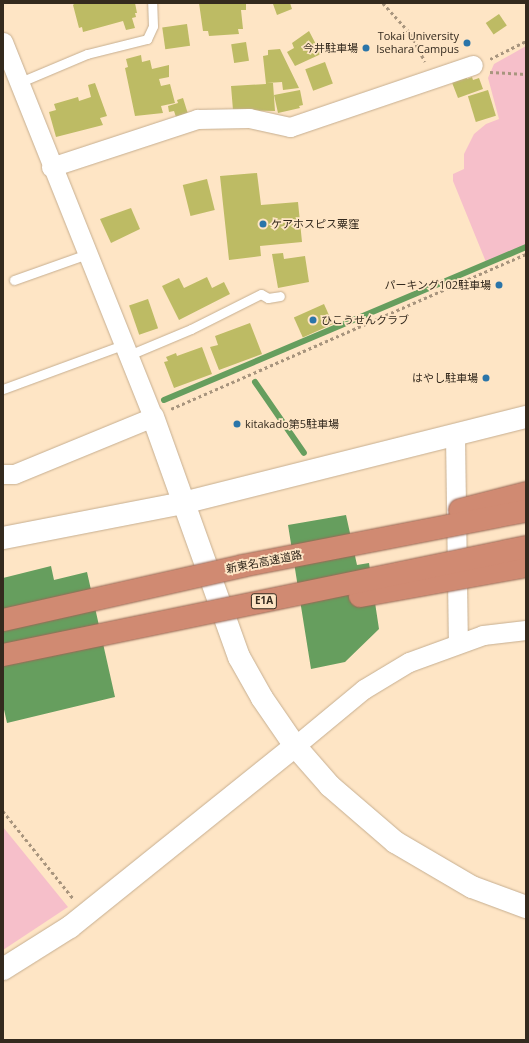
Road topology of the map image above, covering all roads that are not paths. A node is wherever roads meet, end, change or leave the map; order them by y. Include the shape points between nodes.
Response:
1 (152, 3) edge
2 (3, 42) edge
3 (473, 65) road end
4 (10, 86) edge
5 (51, 167) junction
6 (87, 254) junction
7 (14, 280) dead end
8 (280, 296) dead end
9 (127, 350) junction
10 (3, 389) edge
11 (152, 417) junction
12 (526, 417) edge
13 (455, 435) junction
14 (3, 474) edge
15 (526, 494) edge
16 (184, 502) junction
17 (526, 512) edge
18 (3, 538) edge
19 (526, 547) edge
20 (242, 566) junction
21 (526, 566) edge
22 (3, 620) edge
23 (127, 629) junction
24 (526, 630) edge
25 (458, 643) junction
26 (3, 655) edge
27 (295, 746) junction
28 (526, 907) edge
29 (3, 969) edge

1 - 4 lane via 153,26 147,39 86,54
2 - 4 street
3 - 5 street via 290,127 249,118 197,119
4 - 5 street
5 - 6 street
6 - 7 lane
6 - 9 street
8 - 9 lane via 268,298 261,294 191,329
9 - 10 lane
9 - 11 street
11 - 14 street via 28,469 14,474
11 - 16 street
12 - 13 street
13 - 16 street
13 - 25 street
15 - 20 highway, bridge
16 - 18 street
16 - 27 street via 239,657 262,698
17 - 20 highway, 新東名高速道路, bridge
19 - 23 highway, E1A, bridge
20 - 22 highway, 新東名高速道路, bridge
21 - 23 highway, bridge via 280,611
23 - 26 highway, E1A, bridge
24 - 25 street via 483,635
25 - 27 street via 427,654 388,673
27 - 28 street via 330,786 395,842 472,886
27 - 29 street via 86,914 37,949

